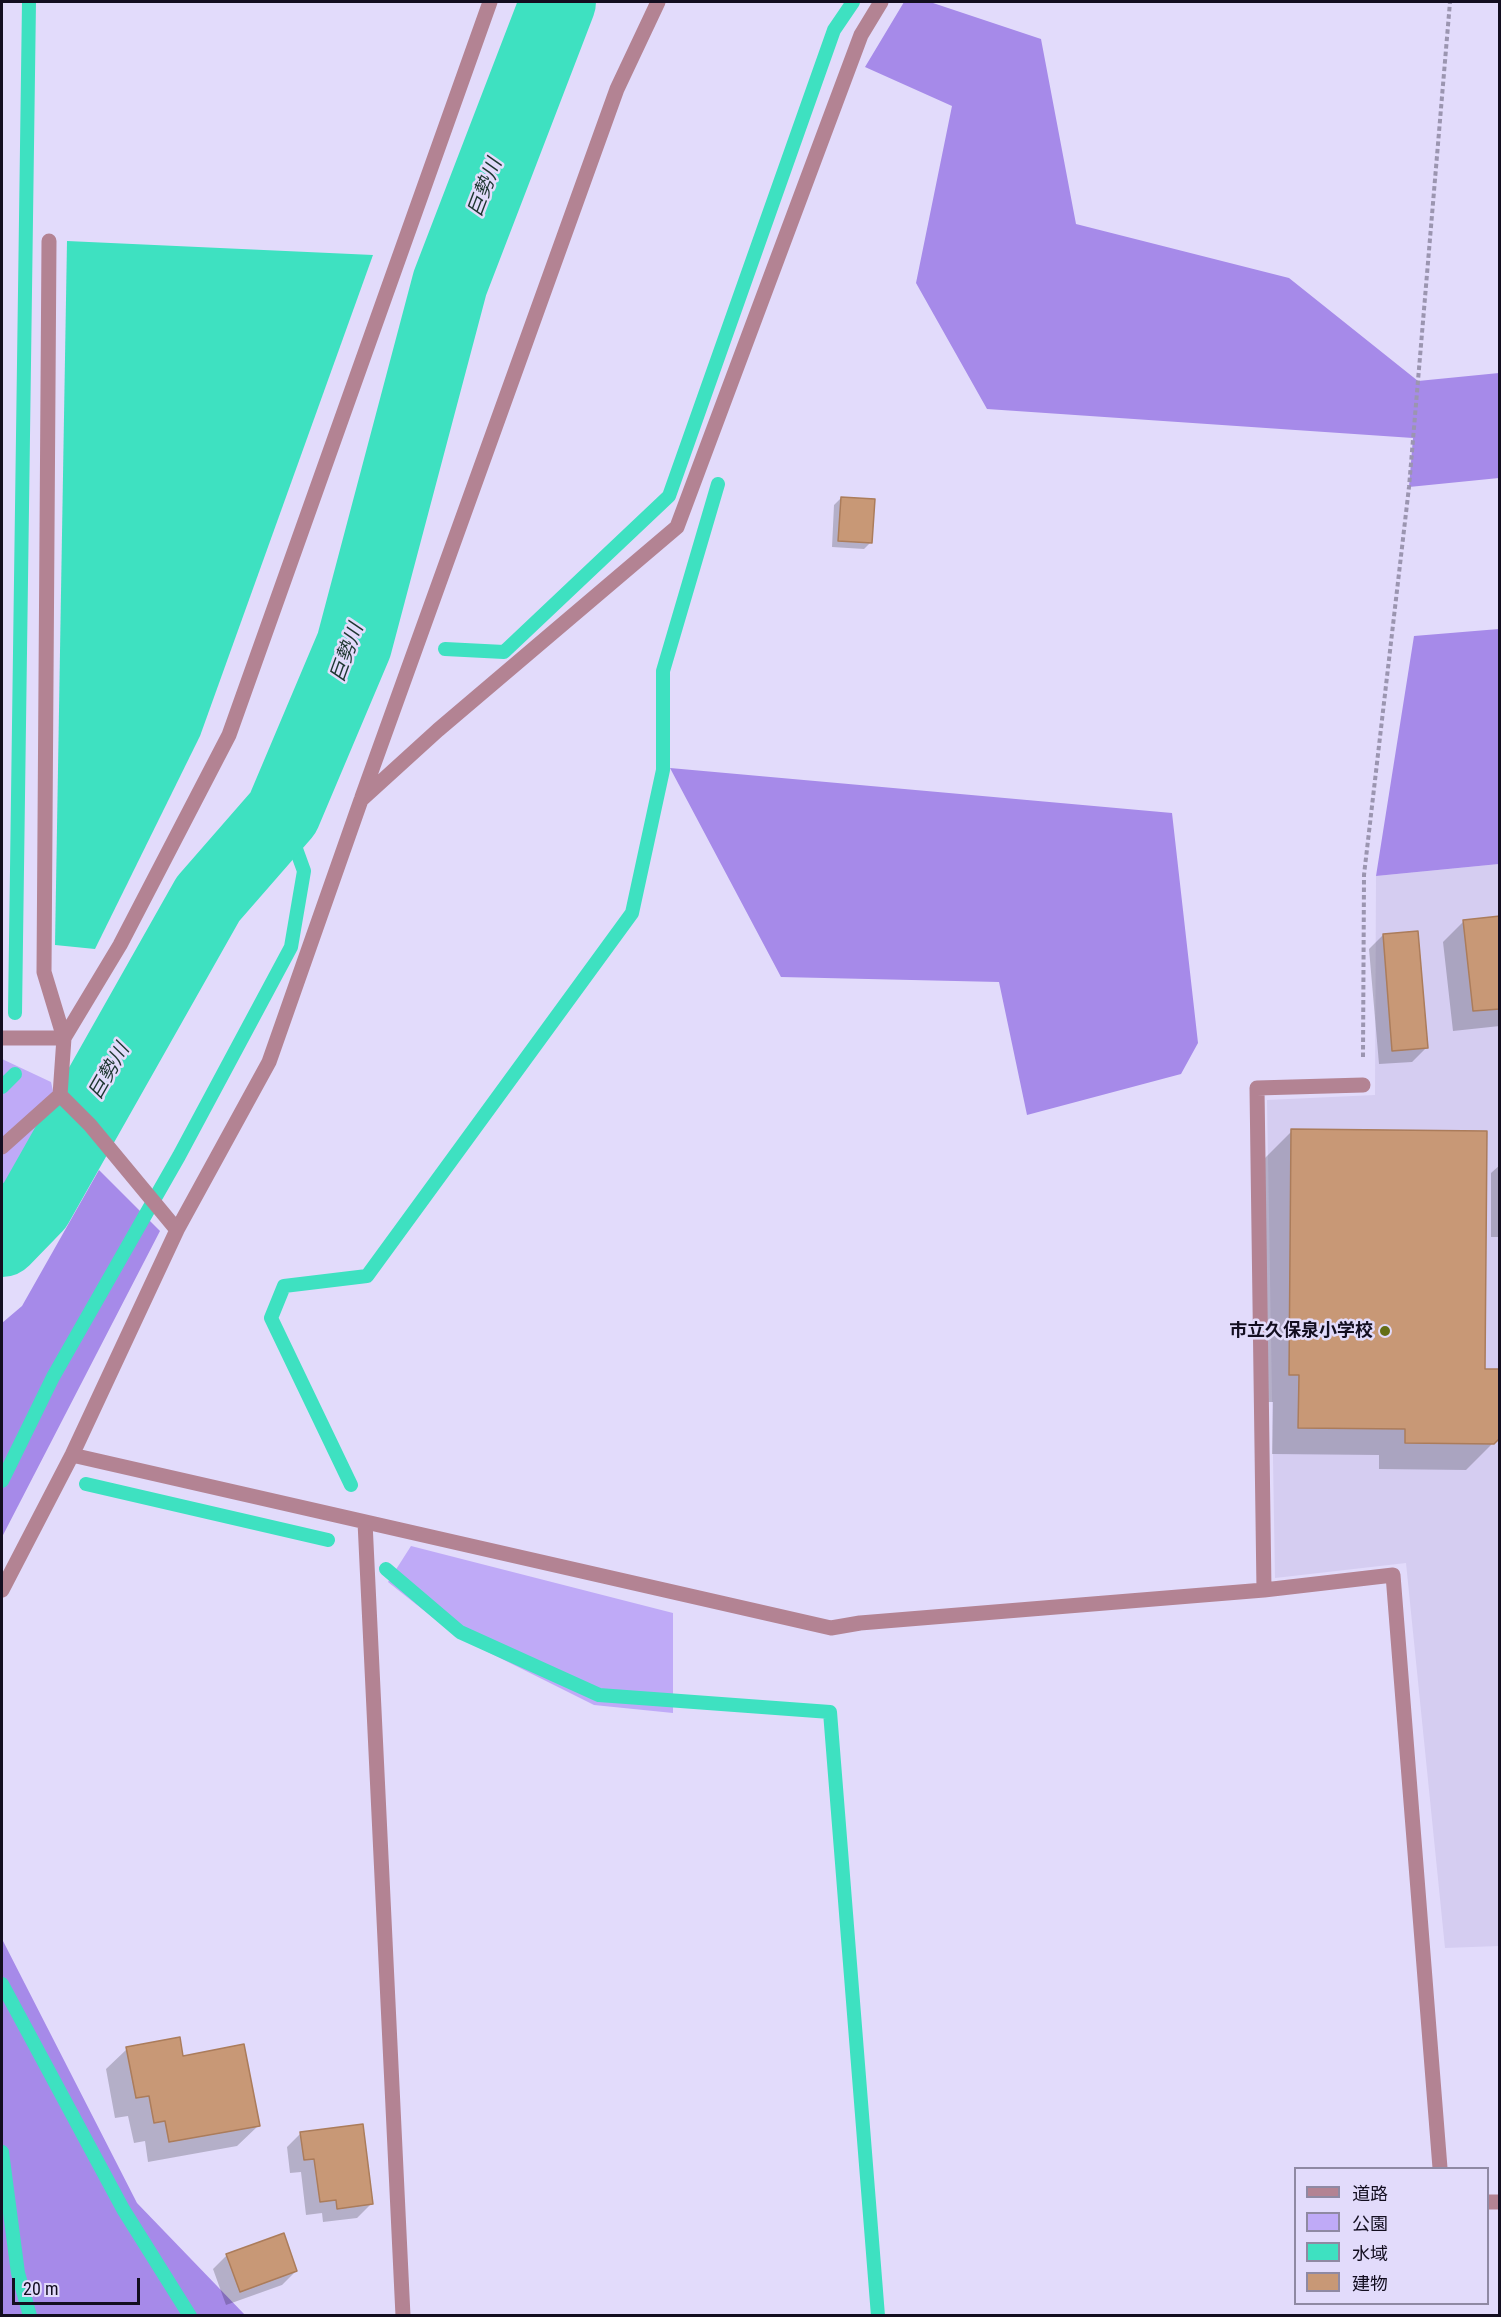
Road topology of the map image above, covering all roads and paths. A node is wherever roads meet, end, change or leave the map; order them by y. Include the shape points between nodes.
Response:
1 (490, 2) edge
2 (658, 2) edge
3 (881, 2) edge
4 (1450, 2) edge
5 (49, 241) dead end
6 (361, 800) junction
7 (2, 1038) edge
8 (64, 1038) junction
9 (1363, 1085) joint
10 (60, 1095) junction
11 (2, 1147) edge
12 (177, 1230) junction
13 (72, 1455) junction
14 (366, 1522) junction
15 (2, 1590) edge
16 (1264, 1590) junction
17 (1440, 2167) edge
18 (403, 2316) edge

1 - 8 street via 229,735 120,945
2 - 6 street via 617,89
3 - 6 street via 861,35 677,526
4 - 9 path via 1409,487 1364,875
5 - 8 street via 44,972
6 - 12 street via 269,1062
7 - 8 street
8 - 10 street
9 - 16 street via 1257,1088
10 - 11 street
10 - 12 street via 90,1125
12 - 13 street
13 - 14 street
13 - 15 street
14 - 16 street via 831,1628
14 - 18 street
16 - 17 street via 1393,1575

